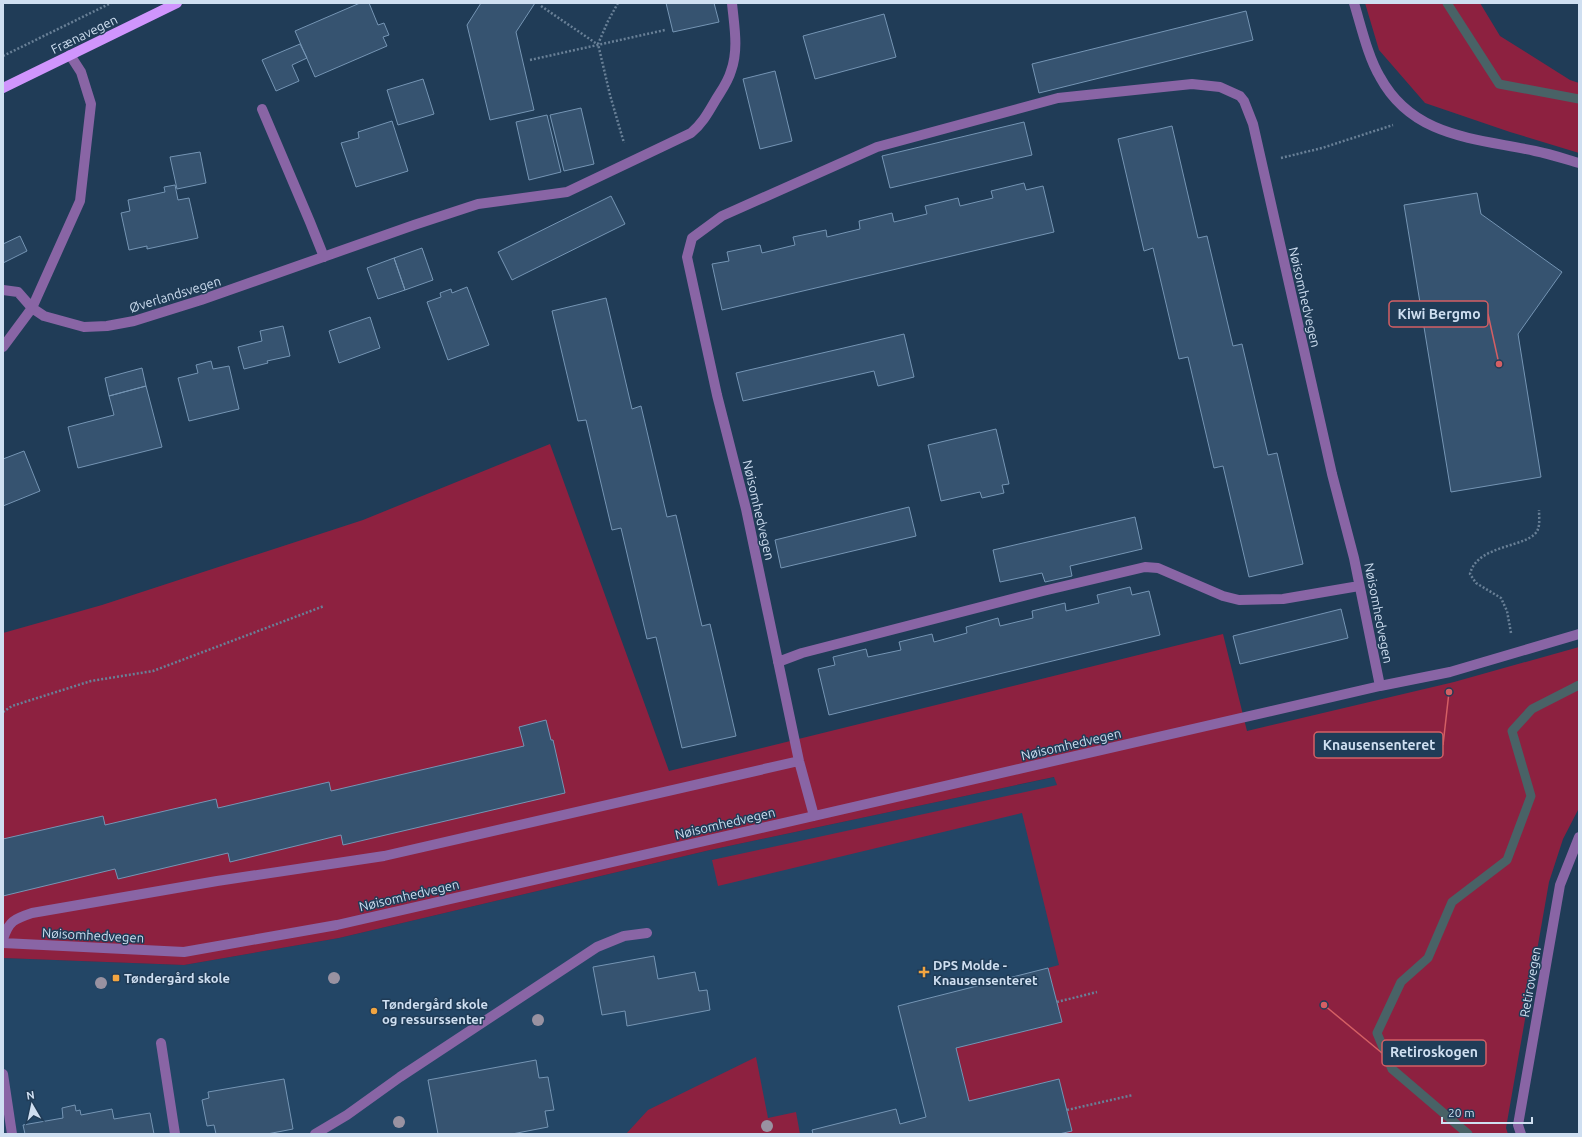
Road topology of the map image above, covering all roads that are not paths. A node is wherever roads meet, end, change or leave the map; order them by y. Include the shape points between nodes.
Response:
1 (177, 3) edge
2 (732, 3) edge
3 (1354, 3) edge
4 (70, 55) junction
5 (3, 88) edge
6 (262, 109) dead end
7 (1579, 163) edge
8 (324, 257) junction
9 (3, 290) edge
10 (32, 308) junction
11 (3, 347) edge
12 (1359, 586) junction
13 (1579, 634) edge
14 (778, 662) junction
15 (1380, 686) junction
16 (799, 761) junction
17 (814, 816) junction
18 (1578, 841) edge
19 (647, 933) dead end
20 (3, 939) edge
21 (3, 943) edge
22 (161, 1043) dead end
23 (3, 1074) edge
24 (12, 1134) edge
25 (175, 1134) edge
26 (315, 1134) edge
27 (1521, 1134) edge

1 - 4 main road, Frænavegen
2 - 8 street, Øverlandsvegen via 736,43 734,60 725,84 703,121 692,133 567,192 478,204
3 - 7 street via 1380,77 1395,99 1411,113 1432,127 1458,136 1537,151
4 - 5 main road, Frænavegen
4 - 10 street via 80,72 91,104 80,201
6 - 8 street
8 - 10 street, Øverlandsvegen via 201,300 114,325 84,327 44,316
9 - 10 street via 18,292
10 - 11 street
12 - 14 street via 1283,599 1239,600 1223,596 1158,568 1145,567 802,653
12 - 14 street, Nøisomhedvegen via 1253,124 1244,101 1240,96 1220,87 1192,84 1058,98 878,146 722,216 692,238 687,257 717,395 746,509
12 - 15 street, Nøisomhedvegen
13 - 15 street, Nøisomhedvegen via 1450,672
14 - 16 street, Nøisomhedvegen
15 - 17 street, Nøisomhedvegen
16 - 17 street, Nøisomhedvegen
16 - 20 street via 384,856 217,881 32,913 16,918 7,926
17 - 21 street, Nøisomhedvegen via 337,925 184,952
18 - 27 street, Retirovegen via 1560,885 1518,1125
19 - 26 street via 624,936 596,947
22 - 25 street
23 - 24 street

